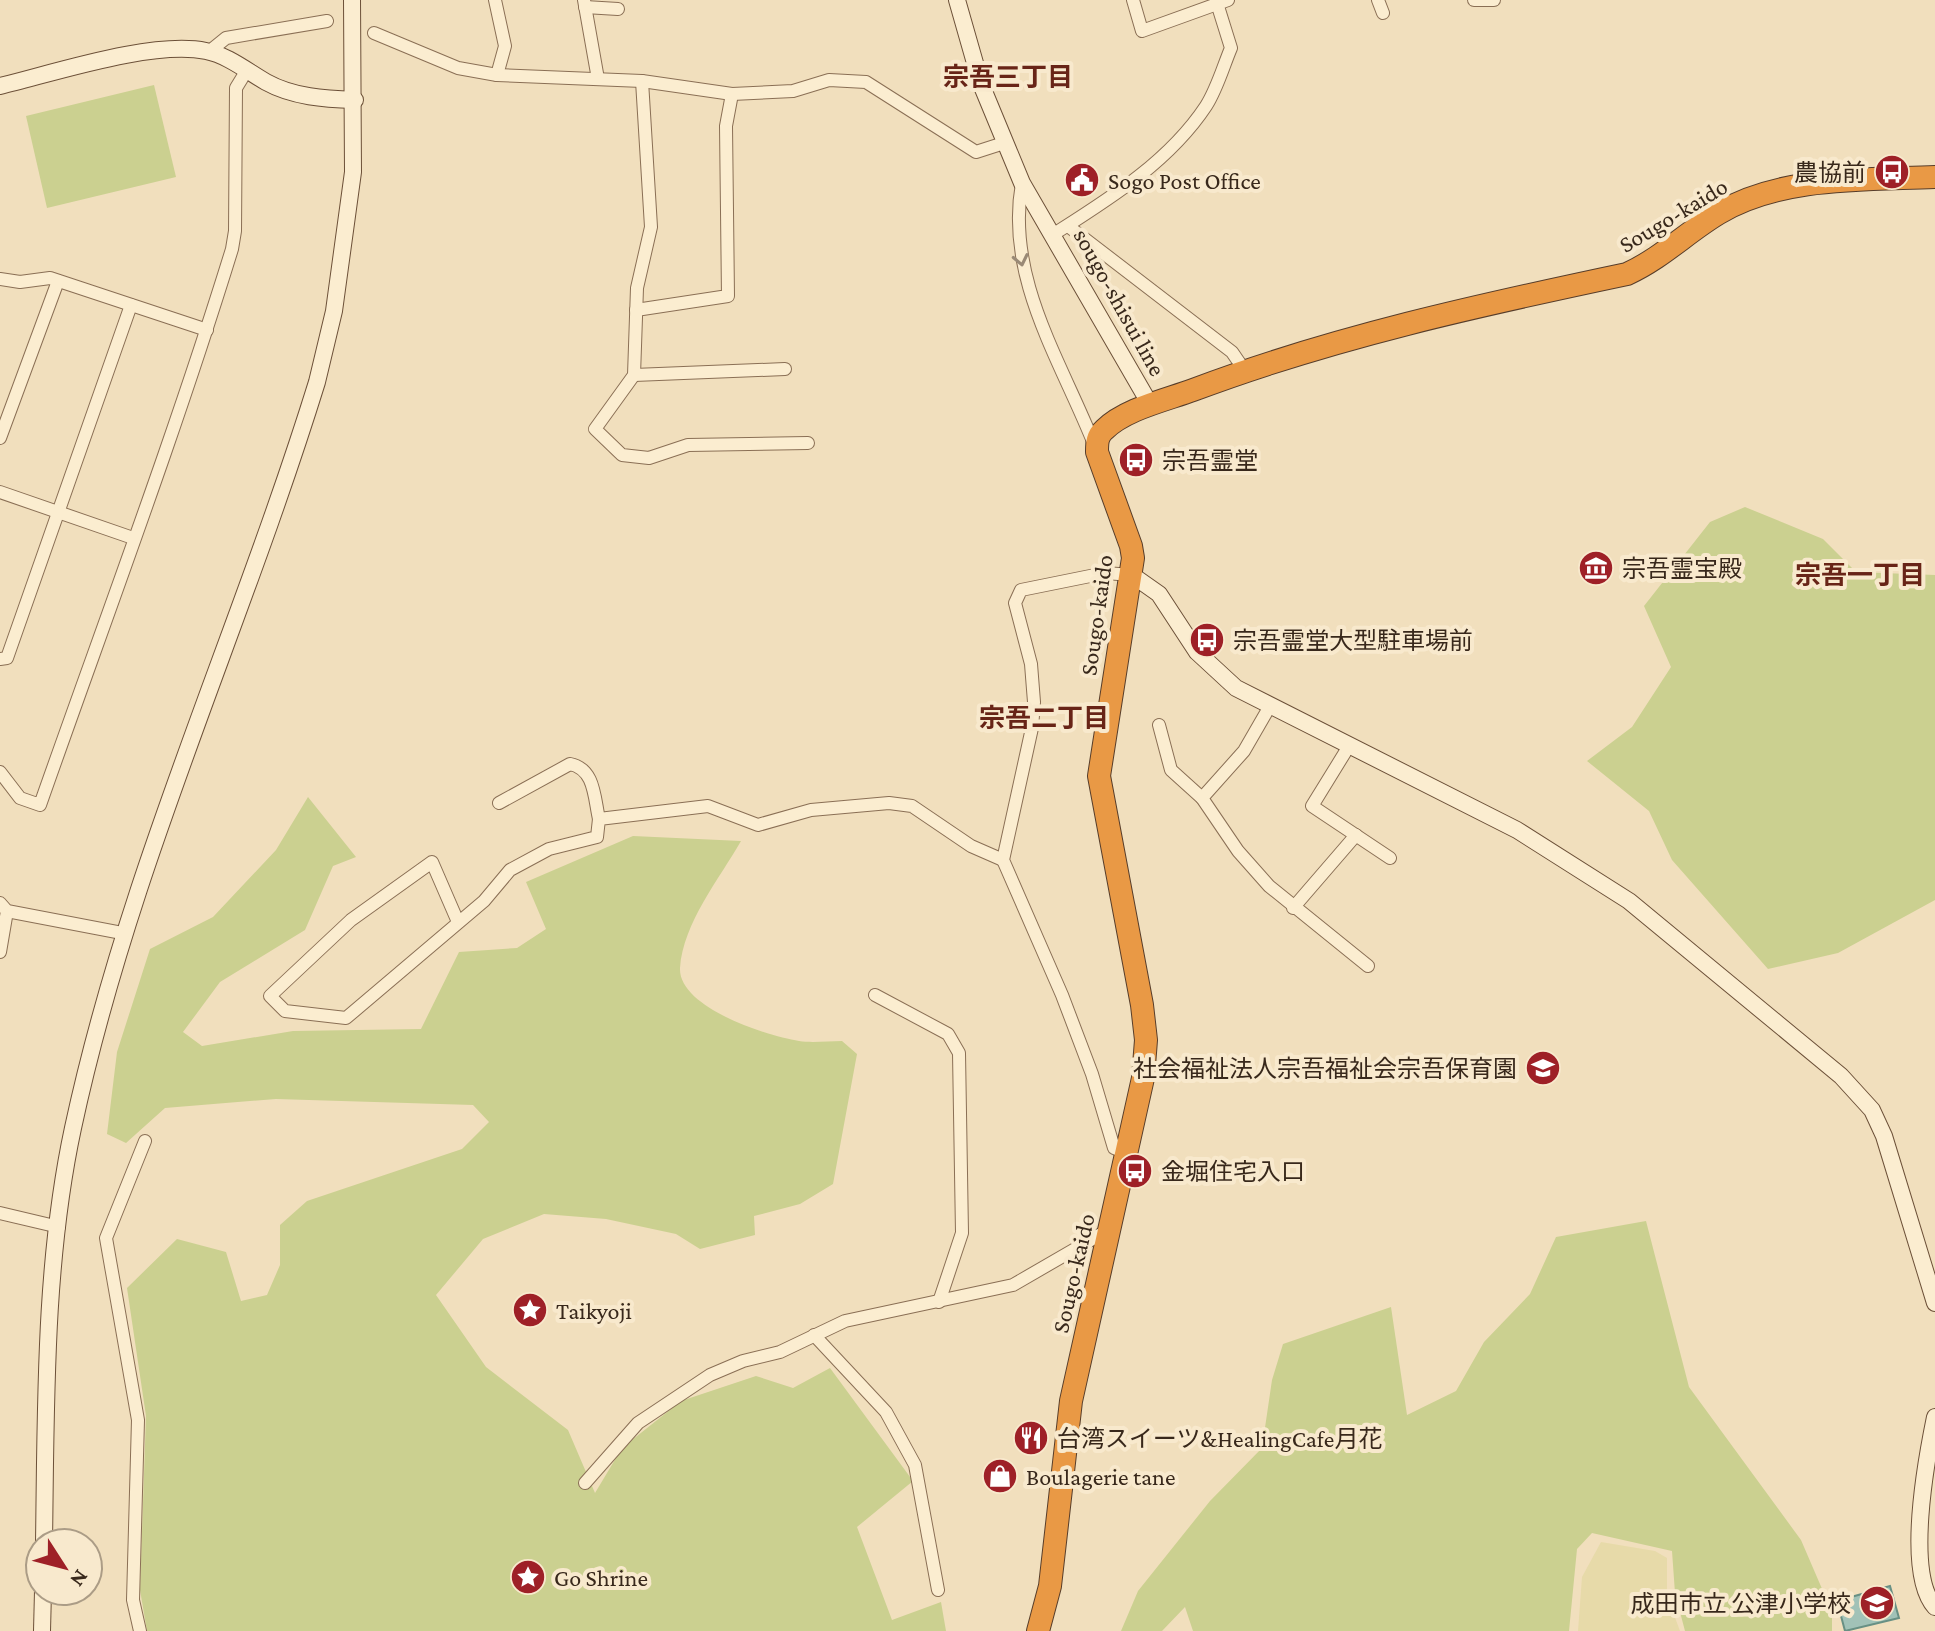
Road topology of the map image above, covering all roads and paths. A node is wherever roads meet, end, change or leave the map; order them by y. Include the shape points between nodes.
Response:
1 (352, 0) edge
2 (495, 0) edge
3 (957, 0) edge
4 (1133, 0) edge
5 (1378, 0) edge
6 (1474, 0) edge
7 (1494, 0) edge
8 (1220, 2) edge
9 (585, 3) edge
10 (618, 9) dead end
11 (1383, 13) dead end
12 (327, 21) dead end
13 (374, 33) dead end
14 (210, 51) junction
15 (247, 70) junction
16 (497, 75) junction
17 (598, 79) junction
18 (642, 81) junction
19 (0, 86) edge
20 (732, 94) junction
21 (355, 100) junction
22 (1004, 143) junction
23 (1935, 177) edge
24 (1022, 183) junction
25 (1061, 230) junction
26 (0, 279) edge
27 (58, 281) junction
28 (131, 305) junction
29 (636, 310) junction
30 (207, 330) junction
31 (785, 369) dead end
32 (1245, 371) junction
33 (634, 375) junction
34 (1151, 406) junction
35 (0, 438) edge
36 (808, 443) dead end
37 (1097, 452) junction
38 (0, 492) edge
39 (58, 513) junction
40 (133, 538) junction
41 (1132, 575) junction
42 (0, 659) edge
43 (1270, 706) junction
44 (1159, 725) dead end
45 (1349, 746) junction
46 (0, 772) edge
47 (1202, 798) junction
48 (499, 803) dead end
49 (599, 819) junction
50 (1356, 835) junction
51 (1390, 858) dead end
52 (1003, 860) junction
53 (4, 907) edge
54 (1293, 908) junction
55 (458, 922) junction
56 (122, 933) junction
57 (0, 952) edge
58 (1368, 966) dead end
59 (875, 995) dead end
60 (145, 1141) dead end
61 (1126, 1153) junction
62 (0, 1213) edge
63 (59, 1227) junction
64 (1110, 1228) junction
65 (939, 1302) junction
66 (1935, 1303) edge
67 (814, 1335) junction
68 (1935, 1417) edge
69 (585, 1483) dead end
70 (44, 1527) edge
71 (938, 1590) dead end
72 (43, 1607) edge
73 (1935, 1607) edge
74 (42, 1631) edge
75 (140, 1631) edge
76 (1038, 1631) edge

1 - 21 street
2 - 16 street via 505,46
3 - 22 street, sougo-shisui line
4 - 8 street via 1142,31
5 - 11 street
6 - 7 street
8 - 25 street via 1231,48 1207,105 1170,150
9 - 10 street
9 - 17 street
12 - 14 street via 226,38
13 - 16 street via 458,68
14 - 15 street
14 - 19 street via 169,49
15 - 21 street via 283,90
15 - 30 street via 236,88 235,231
16 - 17 street
17 - 18 street
18 - 20 street
18 - 29 street via 651,227
20 - 22 street via 793,91 829,80 866,82 976,152
20 - 29 street via 726,126 728,296
21 - 56 street via 345,244 317,382
22 - 24 street, sougo-shisui line
23 - 32 highway, Sougo-kaido via 1849,180 1770,192 1719,213 1657,260 1627,274 1377,330
24 - 25 street, sougo-shisui line
24 -> 37 street via 1017,241 1031,298
25 - 32 street via 1232,352
25 - 34 street, sougo-shisui line
26 - 27 street
27 - 28 street
27 - 35 street
28 - 30 street
28 - 39 street
29 - 33 street
30 - 40 street via 172,441
31 - 33 street
32 - 34 highway, Sougo-kaido
33 - 36 street via 595,429 622,455 649,458 688,445
34 - 37 highway, Sougo-kaido via 1103,430
37 - 41 highway, Sougo-kaido via 1131,546
38 - 39 street
39 - 40 street
39 - 42 street via 7,658
40 - 46 street via 40,805 20,798
41 - 43 street via 1159,594 1197,652 1236,688
41 - 52 street via 1105,573 1021,590 1015,603 1031,664 1034,702
41 - 61 highway, Sougo-kaido via 1099,776 1146,1040
43 - 45 street
43 - 47 street via 1244,751
44 - 47 street via 1171,770
45 - 50 street via 1312,806
45 - 66 street via 1578,866 1629,901 1841,1076 1872,1110 1884,1136
47 - 54 street via 1238,851
48 - 49 street via 570,764 590,775
49 - 52 street via 708,806 758,825 811,810 889,803 912,806 971,846
49 - 55 street via 597,837 549,849 510,870
50 - 51 street
50 - 54 street
52 - 61 street via 1062,995 1114,1148
53 - 56 street
53 - 57 street
54 - 58 street
55 - 55 street via 346,1018 285,1011 270,996 351,920 432,862
56 - 63 street via 72,1131
59 - 65 street via 948,1034 959,1053 962,1233
60 - 75 street via 106,1238 138,1420 133,1587
61 - 64 highway, Sougo-kaido
62 - 63 street
63 - 70 street via 48,1351
64 - 65 street via 1013,1285
64 - 76 highway, Sougo-kaido via 1071,1401 1050,1586
65 - 67 street via 862,1316
67 - 69 street via 710,1375 675,1396 638,1423
67 - 71 street via 886,1412 915,1465
68 - 73 street via 1918,1558 1921,1584
72 - 74 street

